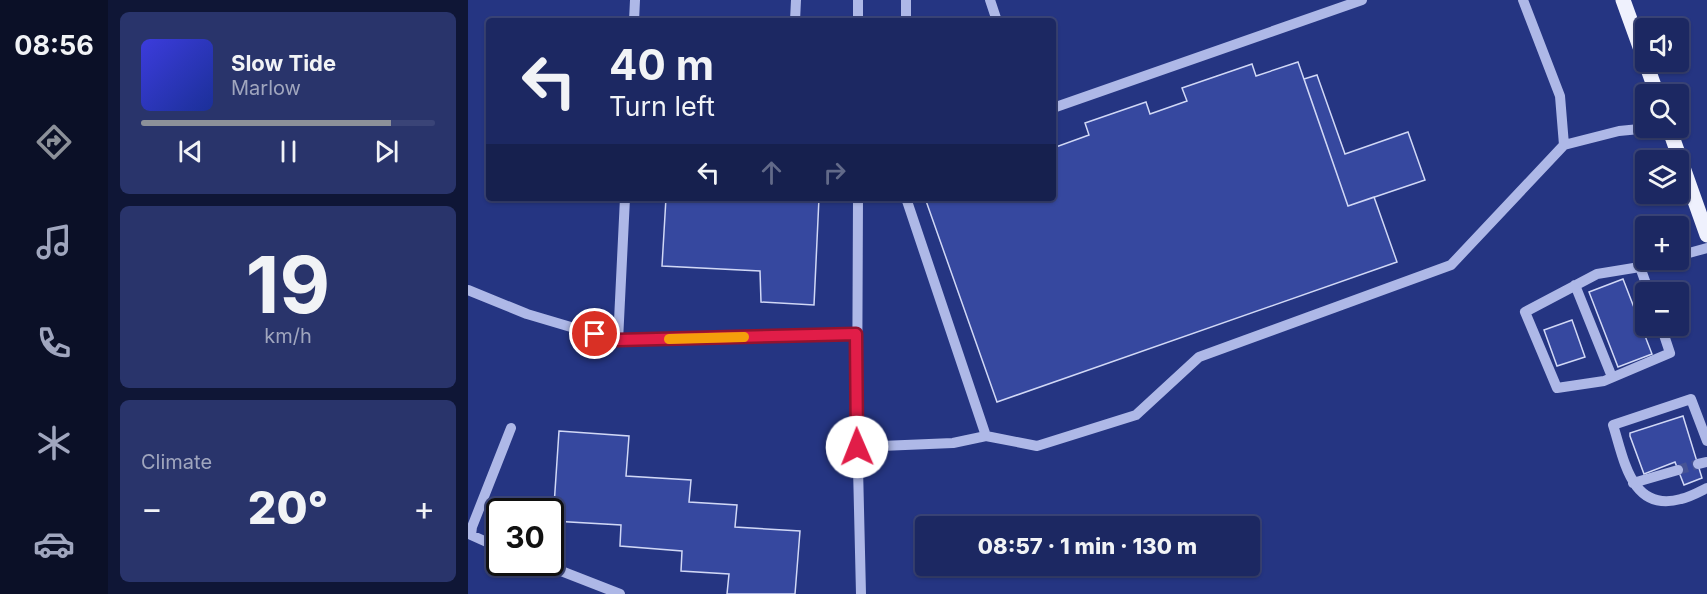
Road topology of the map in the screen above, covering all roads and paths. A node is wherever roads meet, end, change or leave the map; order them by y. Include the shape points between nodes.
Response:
1 (635, 0) edge
2 (796, 0) edge
3 (858, 0) edge
4 (906, 0) edge
5 (990, 0) edge
6 (1362, 0) edge
7 (1523, 0) edge
8 (1623, 0) edge
9 (634, 18) edge
10 (795, 18) edge
11 (858, 18) edge
12 (906, 18) edge
13 (996, 18) edge
14 (1653, 84) edge
15 (1056, 107) edge
16 (1635, 129) edge
17 (1673, 138) edge
18 (1564, 145) junction
19 (625, 201) edge
20 (858, 201) edge
21 (907, 201) edge
22 (1707, 235) edge
23 (1707, 248) edge
24 (1689, 253) edge
25 (1635, 268) edge
26 (1575, 285) junction
27 (468, 290) edge
28 (856, 334) junction
29 (1664, 336) edge
30 (618, 340) junction
31 (1612, 377) junction
32 (511, 428) dead end
33 (986, 436) junction
34 (1707, 441) edge
35 (857, 447) junction
36 (1678, 470) tunnel mouth
37 (1633, 483) junction
38 (1707, 488) edge
39 (486, 542) edge
40 (564, 572) edge
41 (620, 594) edge
42 (861, 594) edge

1 - 9 street
2 - 10 street
3 - 11 street
4 - 12 street
5 - 13 street
6 - 15 street
7 - 18 street via 1560,96
8 - 14 main road
16 - 18 street
17 - 22 main road
18 - 33 street via 1451,265 1199,357 1136,415 1037,446
19 - 30 street
20 - 28 street
21 - 33 street
23 - 24 street
25 - 26 street via 1597,274
26 - 31 street
26 - 31 street via 1525,312 1557,388
27 - 30 street via 527,314
28 - 30 street
28 - 35 street
29 - 31 street via 1670,354
32 - 39 street via 472,527 471,535
33 - 35 street via 953,443
34 - 37 street via 1691,399 1613,424
35 - 42 street
36 - 37 street
37 - 38 street via 1639,492 1668,502
40 - 41 street

